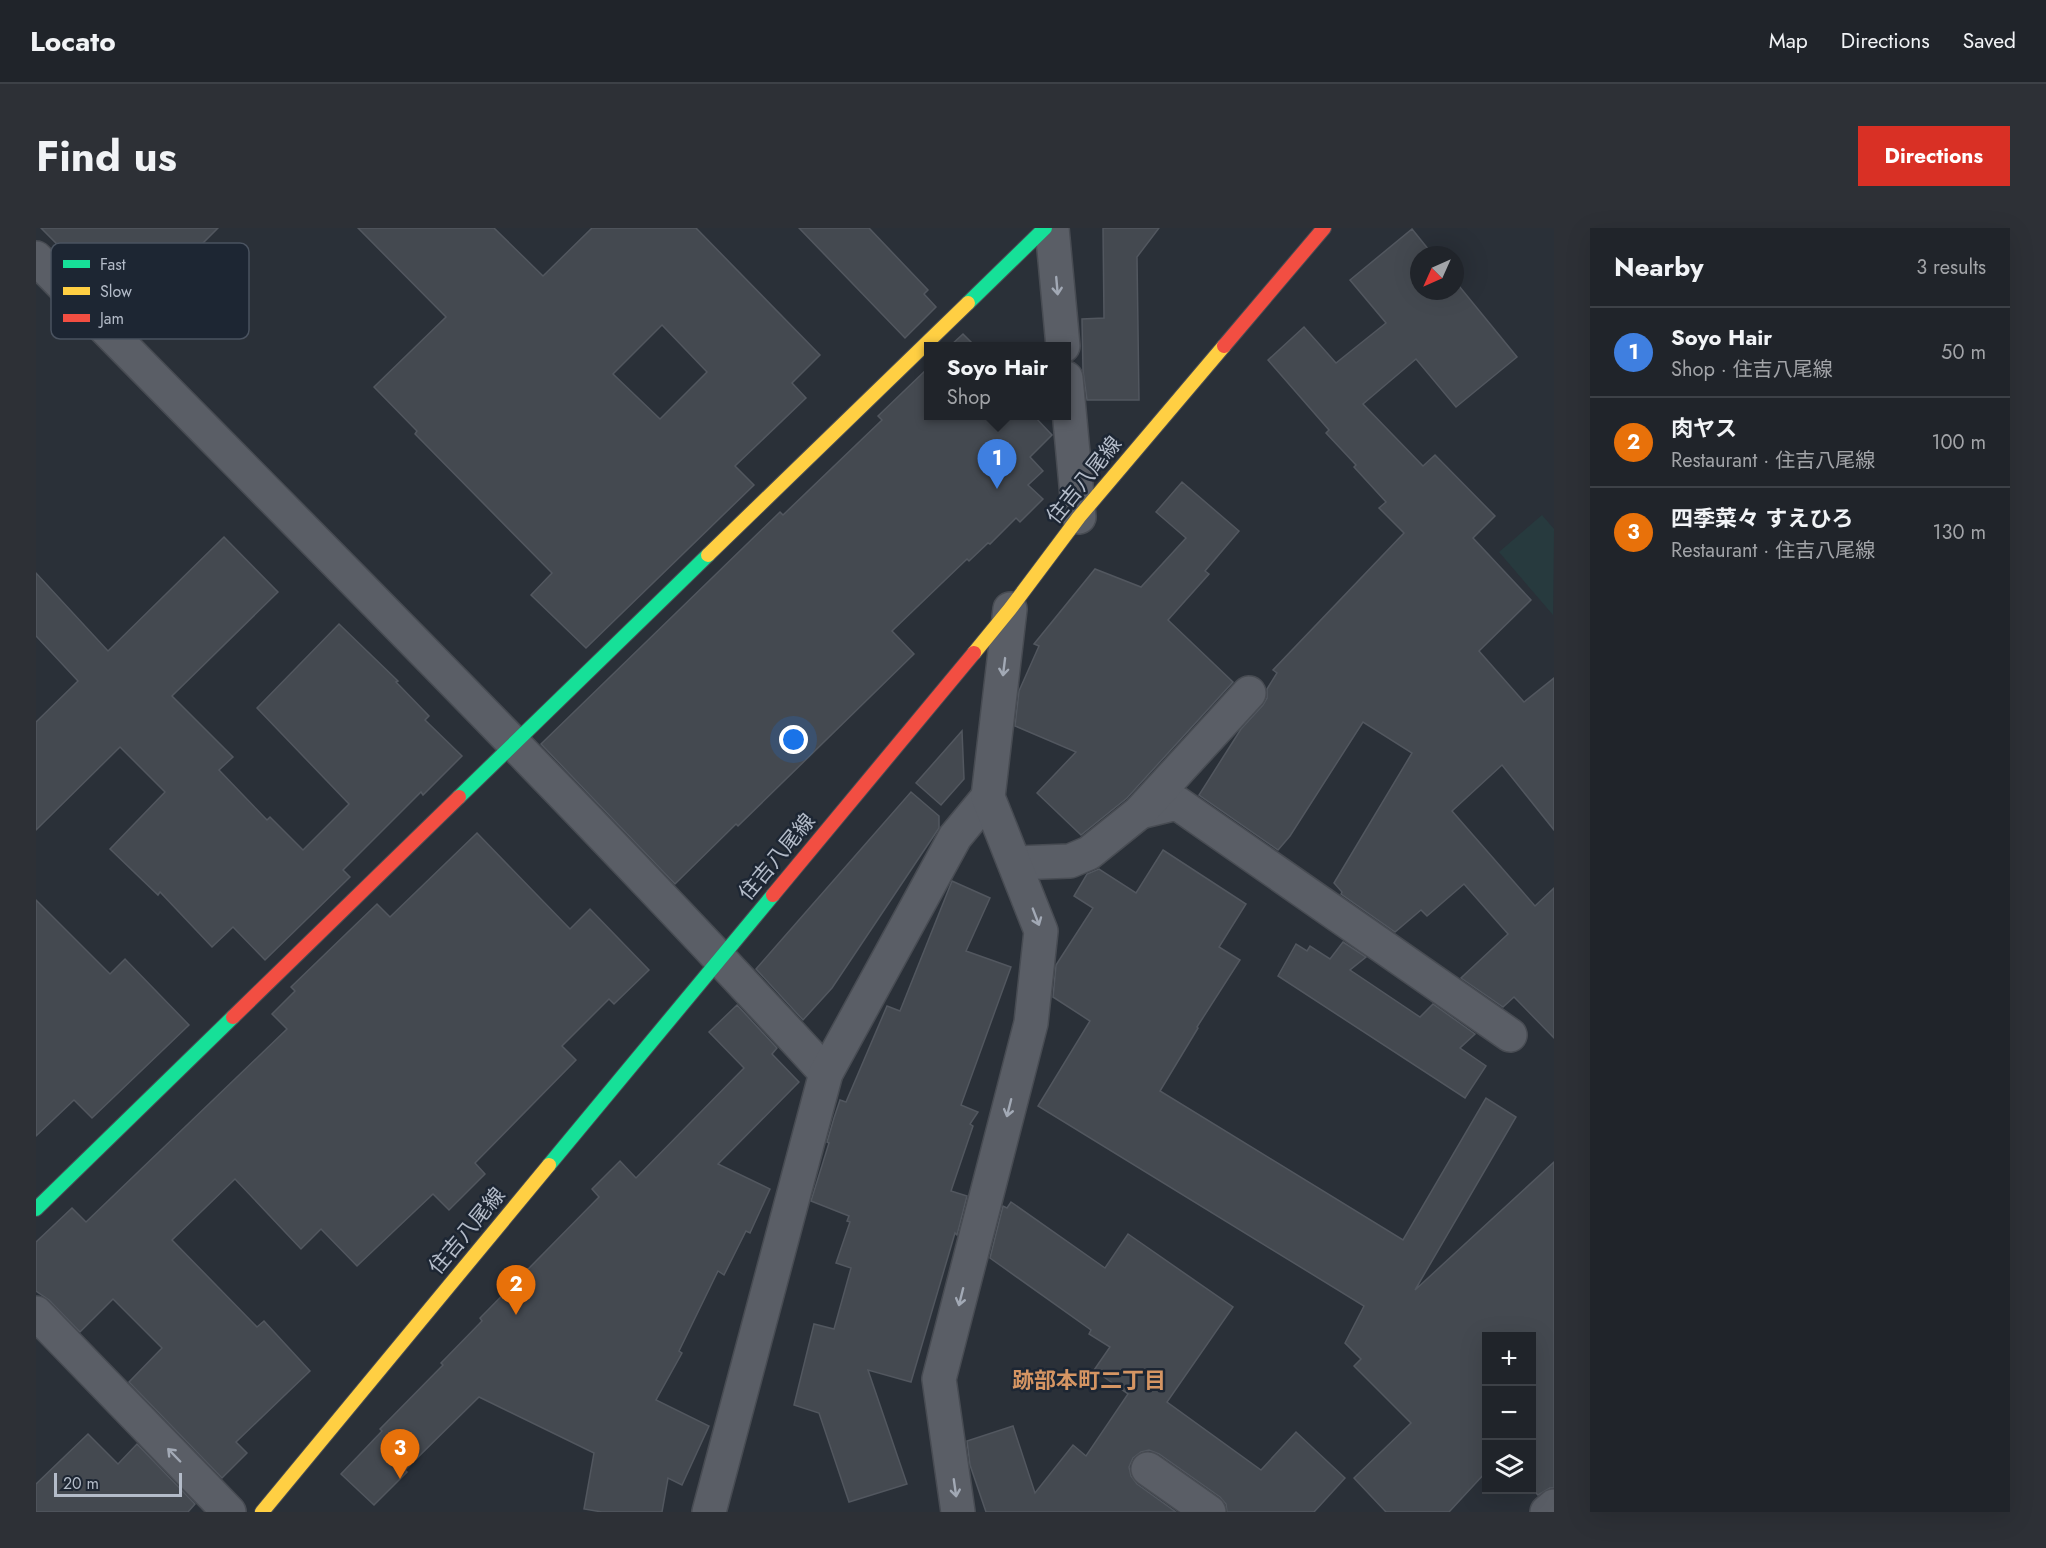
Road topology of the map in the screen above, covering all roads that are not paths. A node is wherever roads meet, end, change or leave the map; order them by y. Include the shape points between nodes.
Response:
1 (1045, 228) edge
2 (1052, 228) edge
3 (1324, 228) edge
4 (36, 258) edge
5 (51, 273) edge
6 (116, 339) edge
7 (928, 342) edge
8 (1063, 342) edge
9 (924, 346) edge
10 (1070, 420) edge
11 (1079, 518) junction
12 (1010, 609) junction
13 (1249, 693) dead end
14 (514, 744) junction
15 (988, 797) junction
16 (1140, 812) junction
17 (1015, 863) junction
18 (721, 958) junction
19 (1510, 1035) dead end
20 (826, 1073) junction
21 (36, 1209) edge
22 (36, 1313) edge
23 (1148, 1469) dead end
24 (1554, 1506) edge
25 (229, 1512) edge
26 (262, 1512) edge
27 (709, 1512) edge
28 (958, 1512) edge
29 (1209, 1512) edge
30 (1547, 1512) edge

1 - 7 main road
2 -> 8 street
3 - 11 main road, 住吉八尾線
4 - 5 street
6 - 14 street
9 - 14 main road
10 - 11 street
11 - 12 main road, 住吉八尾線
12 -> 15 street
12 - 18 main road, 住吉八尾線
13 - 16 street
14 - 18 street
14 - 21 main road
15 - 17 street
15 - 20 street via 955,837
16 - 17 street via 1089,853 1071,861
16 - 19 street via 1177,803
17 -> 28 street via 1041,931 1031,1023 939,1379
18 - 20 street
18 - 26 main road, 住吉八尾線
20 - 27 street
25 -> 22 street
23 - 29 street
24 - 30 street

